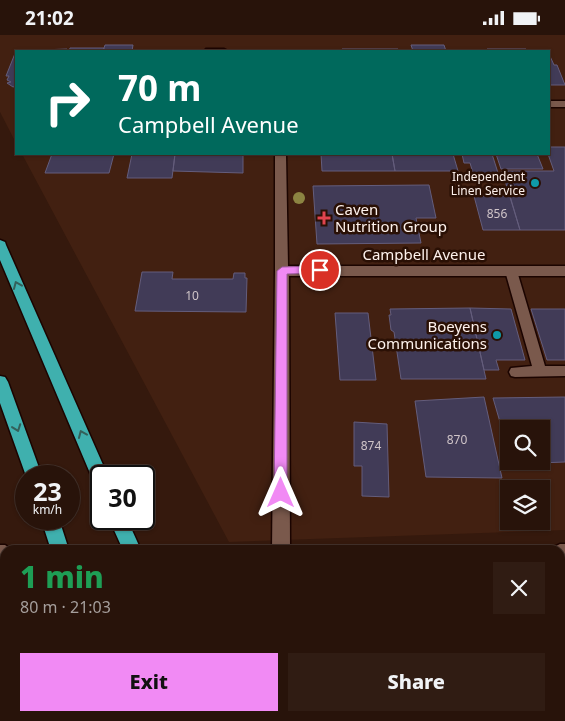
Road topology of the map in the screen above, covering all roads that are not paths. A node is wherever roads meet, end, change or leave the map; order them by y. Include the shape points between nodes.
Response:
1 (550, 104) edge
2 (565, 104) edge
3 (280, 155) edge
4 (0, 245) edge
5 (282, 271) junction
6 (511, 271) junction
7 (565, 271) edge
8 (514, 371) dead end
9 (540, 371) junction
10 (565, 371) edge
11 (0, 382) edge
12 (30, 465) edge
13 (95, 465) edge
14 (54, 530) edge
15 (123, 530) edge
16 (58, 545) edge
17 (130, 545) edge
18 (281, 545) edge

1 - 2 street
3 - 5 street
13 -> 4 highway
5 - 6 street, Campbell Avenue
5 - 18 street
6 - 7 street, Campbell Avenue
6 - 9 lane
8 - 9 lane
9 - 10 lane
11 -> 12 highway
14 - 16 highway
15 - 17 highway

